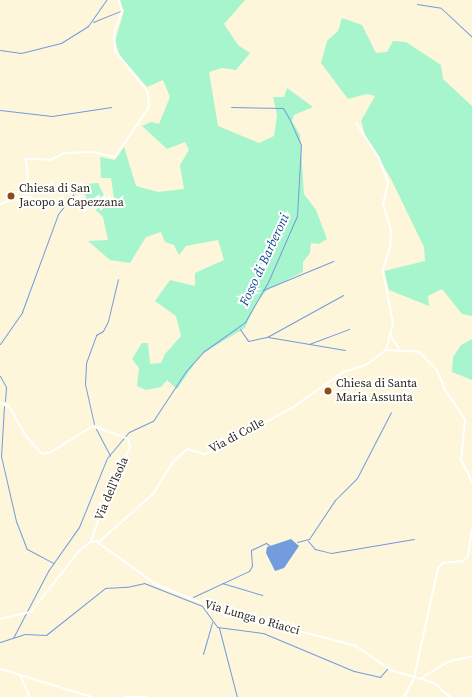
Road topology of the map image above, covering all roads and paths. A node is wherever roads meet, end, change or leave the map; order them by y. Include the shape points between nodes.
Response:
1 (119, 0) edge
2 (356, 123) dead end
3 (0, 204) edge
4 (390, 334) junction
5 (386, 350) junction
6 (400, 350) junction
7 (0, 403) edge
8 (472, 482) edge
9 (472, 529) edge
10 (91, 541) junction
11 (96, 542) junction
12 (0, 619) edge
13 (472, 656) edge
14 (0, 669) edge
15 (20, 675) junction
16 (414, 678) junction
17 (420, 679) junction
18 (30, 697) edge
19 (92, 697) edge
20 (125, 697) edge
21 (146, 697) edge
22 (404, 697) edge
23 (450, 697) edge

1 - 3 street via 122,10 114,32 115,50 148,92 150,101 144,116 116,157 92,152 64,154 51,160 26,160 28,179 13,199
2 - 4 street via 379,158 388,183 383,204 391,230 390,247 383,270 393,324
4 - 5 street
4 - 6 street via 392,342
5 - 6 street
5 - 11 street, Via di Colle via 366,364 343,372 295,406 205,454 187,449 172,463 153,494
6 - 8 street via 419,352 428,359 465,420 461,460
7 - 10 street, Via dell'Isola via 9,406 25,435 42,454 52,452 93,426 126,437 129,448 105,501
9 - 16 street via 468,557 460,562 443,563 438,568
10 - 11 street
10 - 12 street via 64,566 26,614
11 - 16 street, Via Lunga o Riacci via 157,586 225,612 352,644 380,660 391,670
13 - 17 street via 447,662
14 - 15 street
15 - 18 street
15 - 19 street
16 - 17 street, Via Lunga o Riacci
16 - 22 street
17 - 23 street, Via Lunga o Riacci via 434,683
20 - 21 street

